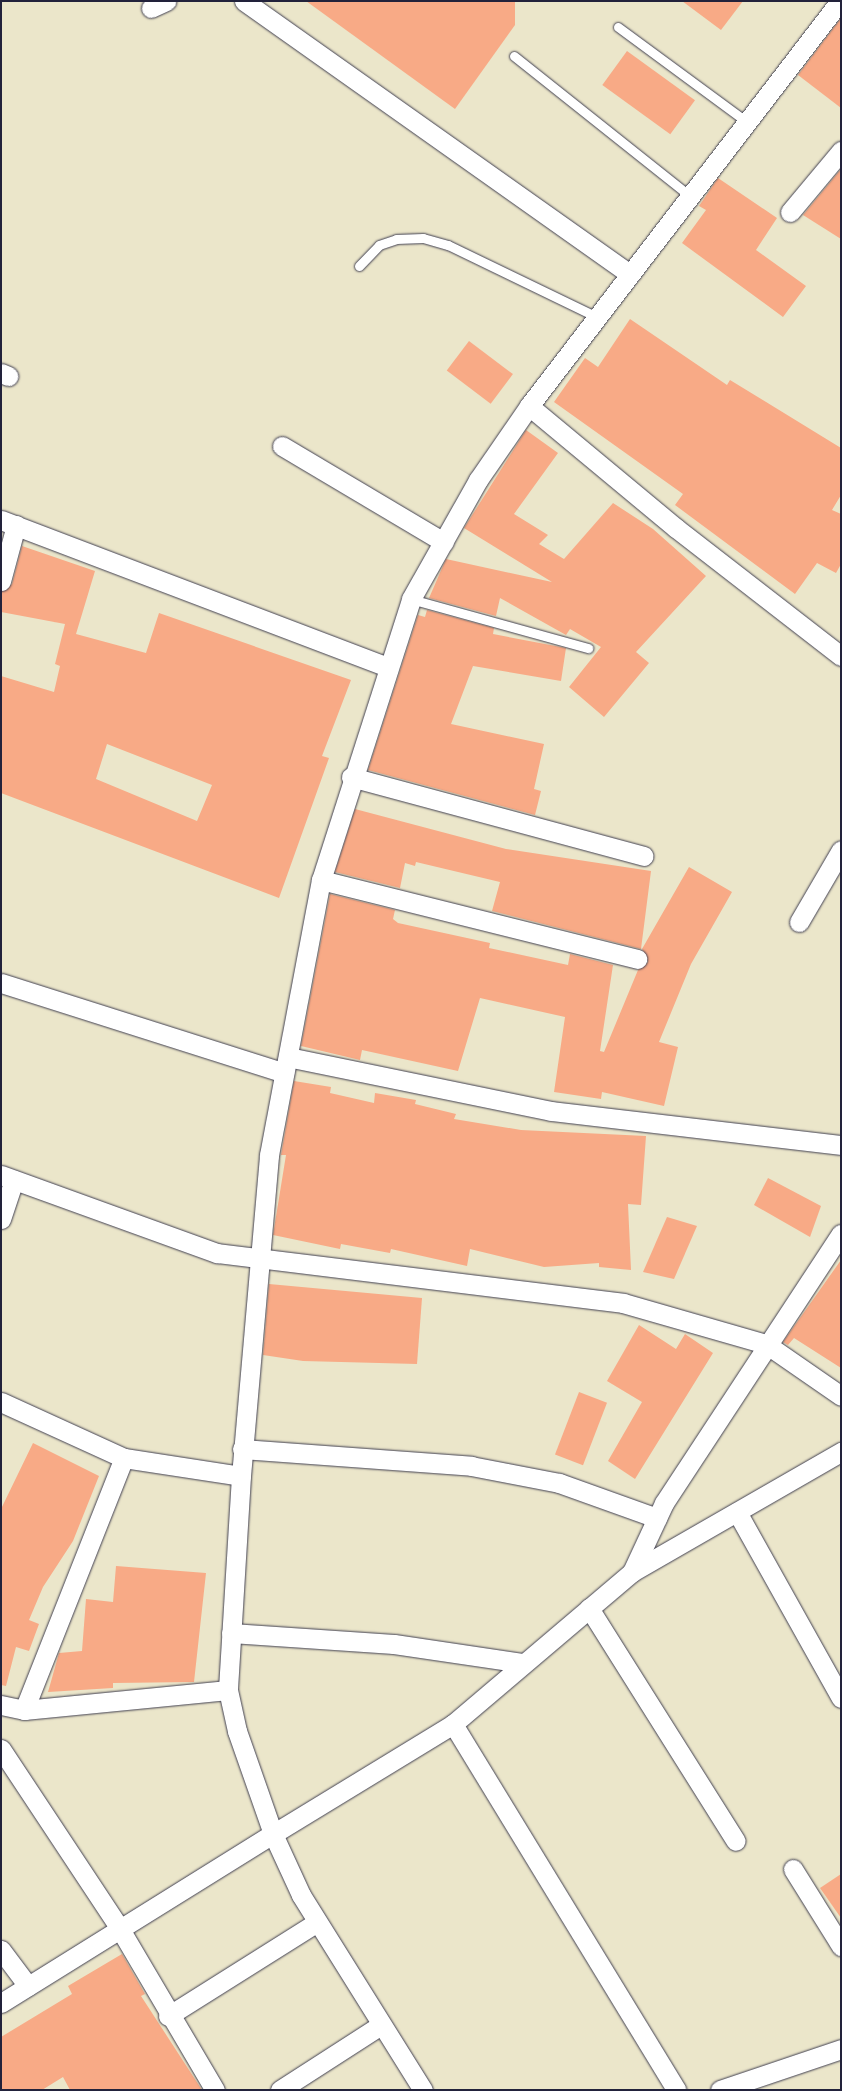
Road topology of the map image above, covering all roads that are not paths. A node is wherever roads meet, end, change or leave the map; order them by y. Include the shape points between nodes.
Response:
1 (244, 1) edge
2 (840, 1) edge
3 (618, 27) dead end
4 (514, 56) dead end
5 (747, 122) junction
6 (841, 151) edge
7 (691, 197) junction
8 (790, 212) dead end
9 (359, 266) dead end
10 (630, 274) junction
11 (599, 318) junction
12 (529, 406) junction
13 (282, 446) dead end
14 (9, 522) edge
15 (444, 542) junction
16 (1, 581) edge
17 (412, 599) junction
18 (588, 648) dead end
19 (841, 656) edge
20 (388, 667) junction
21 (351, 777) junction
22 (841, 850) edge
23 (644, 856) dead end
24 (321, 880) junction
25 (800, 922) dead end
26 (637, 959) dead end
27 (1, 983) edge
28 (286, 1065) junction
29 (841, 1145) edge
30 (8, 1177) edge
31 (1, 1219) edge
32 (841, 1234) edge
33 (260, 1258) junction
34 (766, 1344) junction
35 (841, 1396) edge
36 (1, 1402) edge
37 (242, 1449) junction
38 (841, 1452) edge
39 (124, 1458) junction
40 (241, 1476) junction
41 (737, 1512) junction
42 (657, 1518) junction
43 (632, 1572) junction
44 (589, 1608) junction
45 (231, 1633) junction
46 (522, 1663) junction
47 (228, 1690) junction
48 (841, 1698) edge
49 (1, 1705) edge
50 (24, 1710) junction
51 (453, 1724) junction
52 (1, 1749) edge
53 (273, 1834) junction
54 (736, 1841) dead end
55 (793, 1869) dead end
56 (317, 1922) junction
57 (120, 1929) junction
58 (840, 1944) edge
59 (1, 1950) edge
60 (28, 1986) junction
61 (1, 2003) edge
62 (168, 2016) junction
63 (381, 2025) junction
64 (841, 2049) edge
65 (215, 2090) edge
66 (280, 2090) edge
67 (423, 2090) edge
68 (676, 2090) edge
69 (720, 2090) edge

1 - 10 street
2 - 5 street
3 - 5 lane
4 - 7 lane
5 - 7 street
6 - 8 street
7 - 10 street
9 - 11 lane via 379,245 396,239 423,238 448,245
10 - 11 street
11 - 12 street
12 - 15 street via 478,480
12 - 19 street via 676,528
13 - 15 street
14 - 16 street
14 - 20 street
15 - 17 street
17 - 18 lane
17 - 20 street
20 - 21 street
21 - 23 street
21 - 24 street
22 - 25 street
24 - 26 street
24 - 28 street
27 - 28 street
28 - 29 street via 551,1112
28 - 33 street via 269,1155
30 - 31 street
30 - 33 street via 217,1253
32 - 34 street
33 - 34 street via 623,1303
33 - 37 street
34 - 35 street
34 - 42 street
36 - 39 street
37 - 40 street
37 - 42 street via 471,1466 559,1483
38 - 41 street
39 - 40 street
39 - 50 street
40 - 45 street
41 - 43 street
41 - 48 street
42 - 43 street
43 - 44 street
44 - 46 street
44 - 54 street
45 - 46 street via 394,1644
45 - 47 street
46 - 51 street
47 - 50 street
47 - 53 street via 237,1731
49 - 50 street
51 - 53 street
51 - 68 street
52 - 57 street
53 - 56 street
53 - 57 street
55 - 58 street
56 - 62 street
56 - 63 street
57 - 60 street
57 - 62 street
59 - 60 street
60 - 61 street
62 - 65 street
63 - 66 street
63 - 67 street
64 - 69 street

